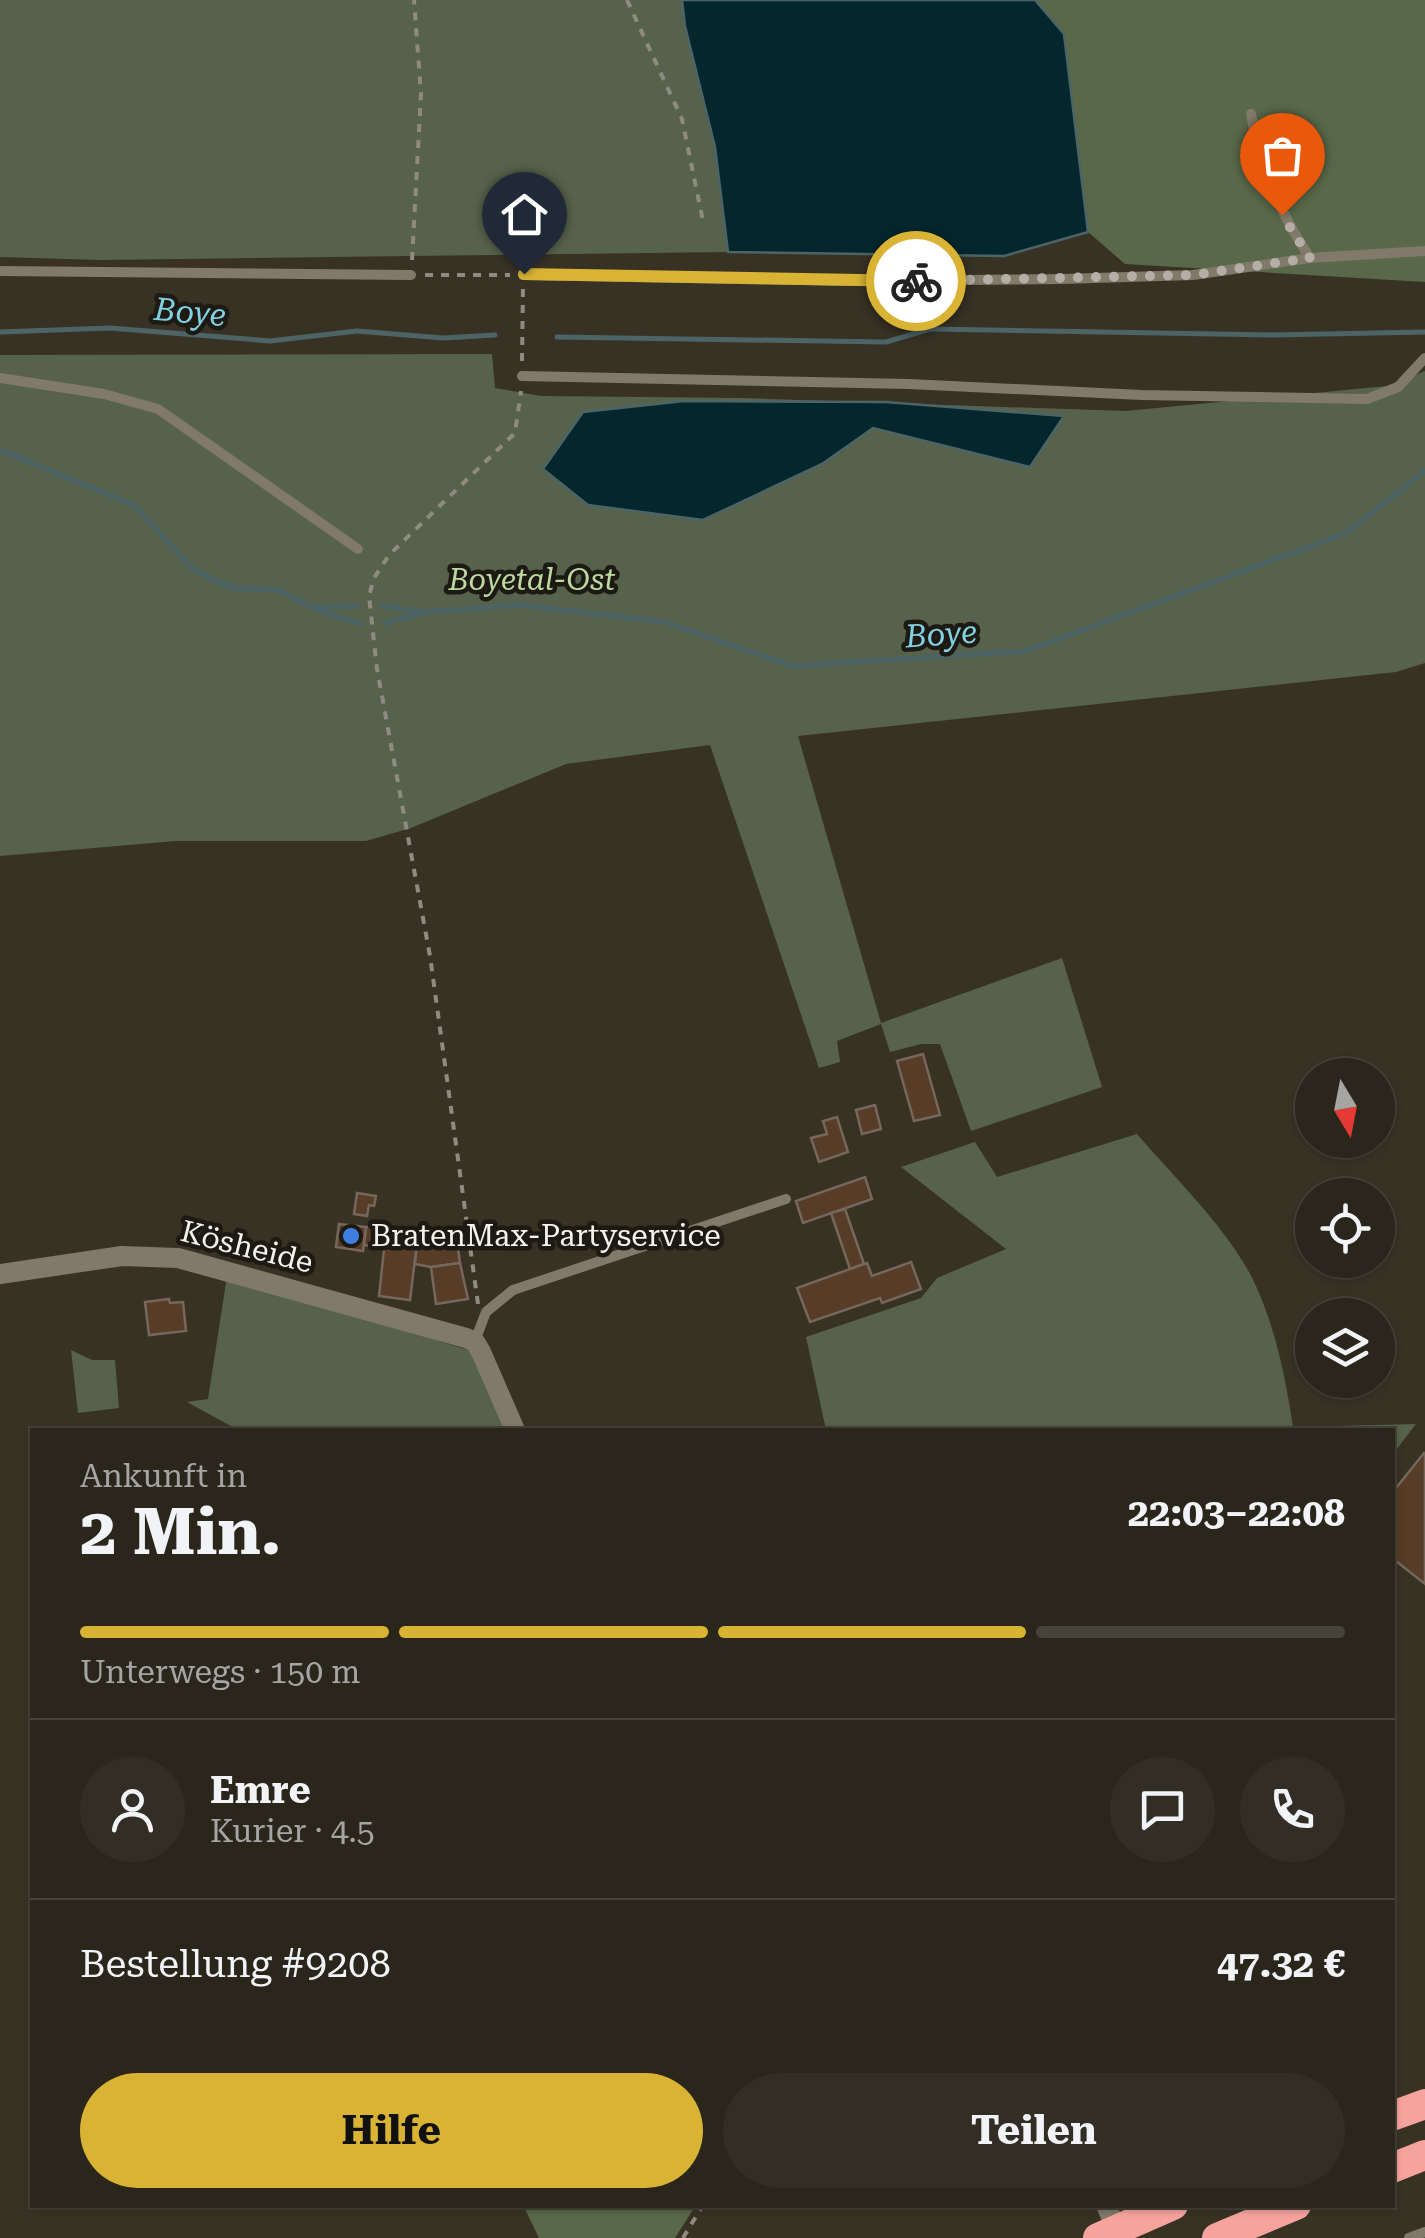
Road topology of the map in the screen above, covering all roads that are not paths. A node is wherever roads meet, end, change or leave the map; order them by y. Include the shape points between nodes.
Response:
1 (1250, 114) dead end
2 (1425, 250) edge
3 (1310, 258) junction
4 (0, 272) edge
5 (524, 274) road end
6 (411, 275) road end
7 (1425, 358) edge
8 (522, 376) road end
9 (0, 378) edge
10 (358, 549) dead end
11 (786, 1200) dead end
12 (0, 1274) edge
13 (477, 1333) junction
14 (514, 1428) edge
15 (1425, 2155) edge
16 (1395, 2167) edge
17 (1107, 2208) edge
18 (1166, 2208) edge
19 (1289, 2208) edge
20 (1425, 2232) edge
21 (1098, 2238) edge
22 (1120, 2238) edge
23 (1217, 2238) edge
24 (1409, 2238) edge

1 - 3 lane via 1263,170
2 - 3 lane
3 - 5 lane via 1193,275 1062,279
4 - 6 lane
7 - 8 lane via 1398,387 1367,399
9 - 10 lane via 158,410
11 - 13 lane via 514,1290 495,1303
12 - 13 street, Kösheide via 122,1256 178,1258
13 - 14 street
15 - 16 highway
17 - 22 street
18 - 21 highway
19 - 23 highway
20 - 24 lane

